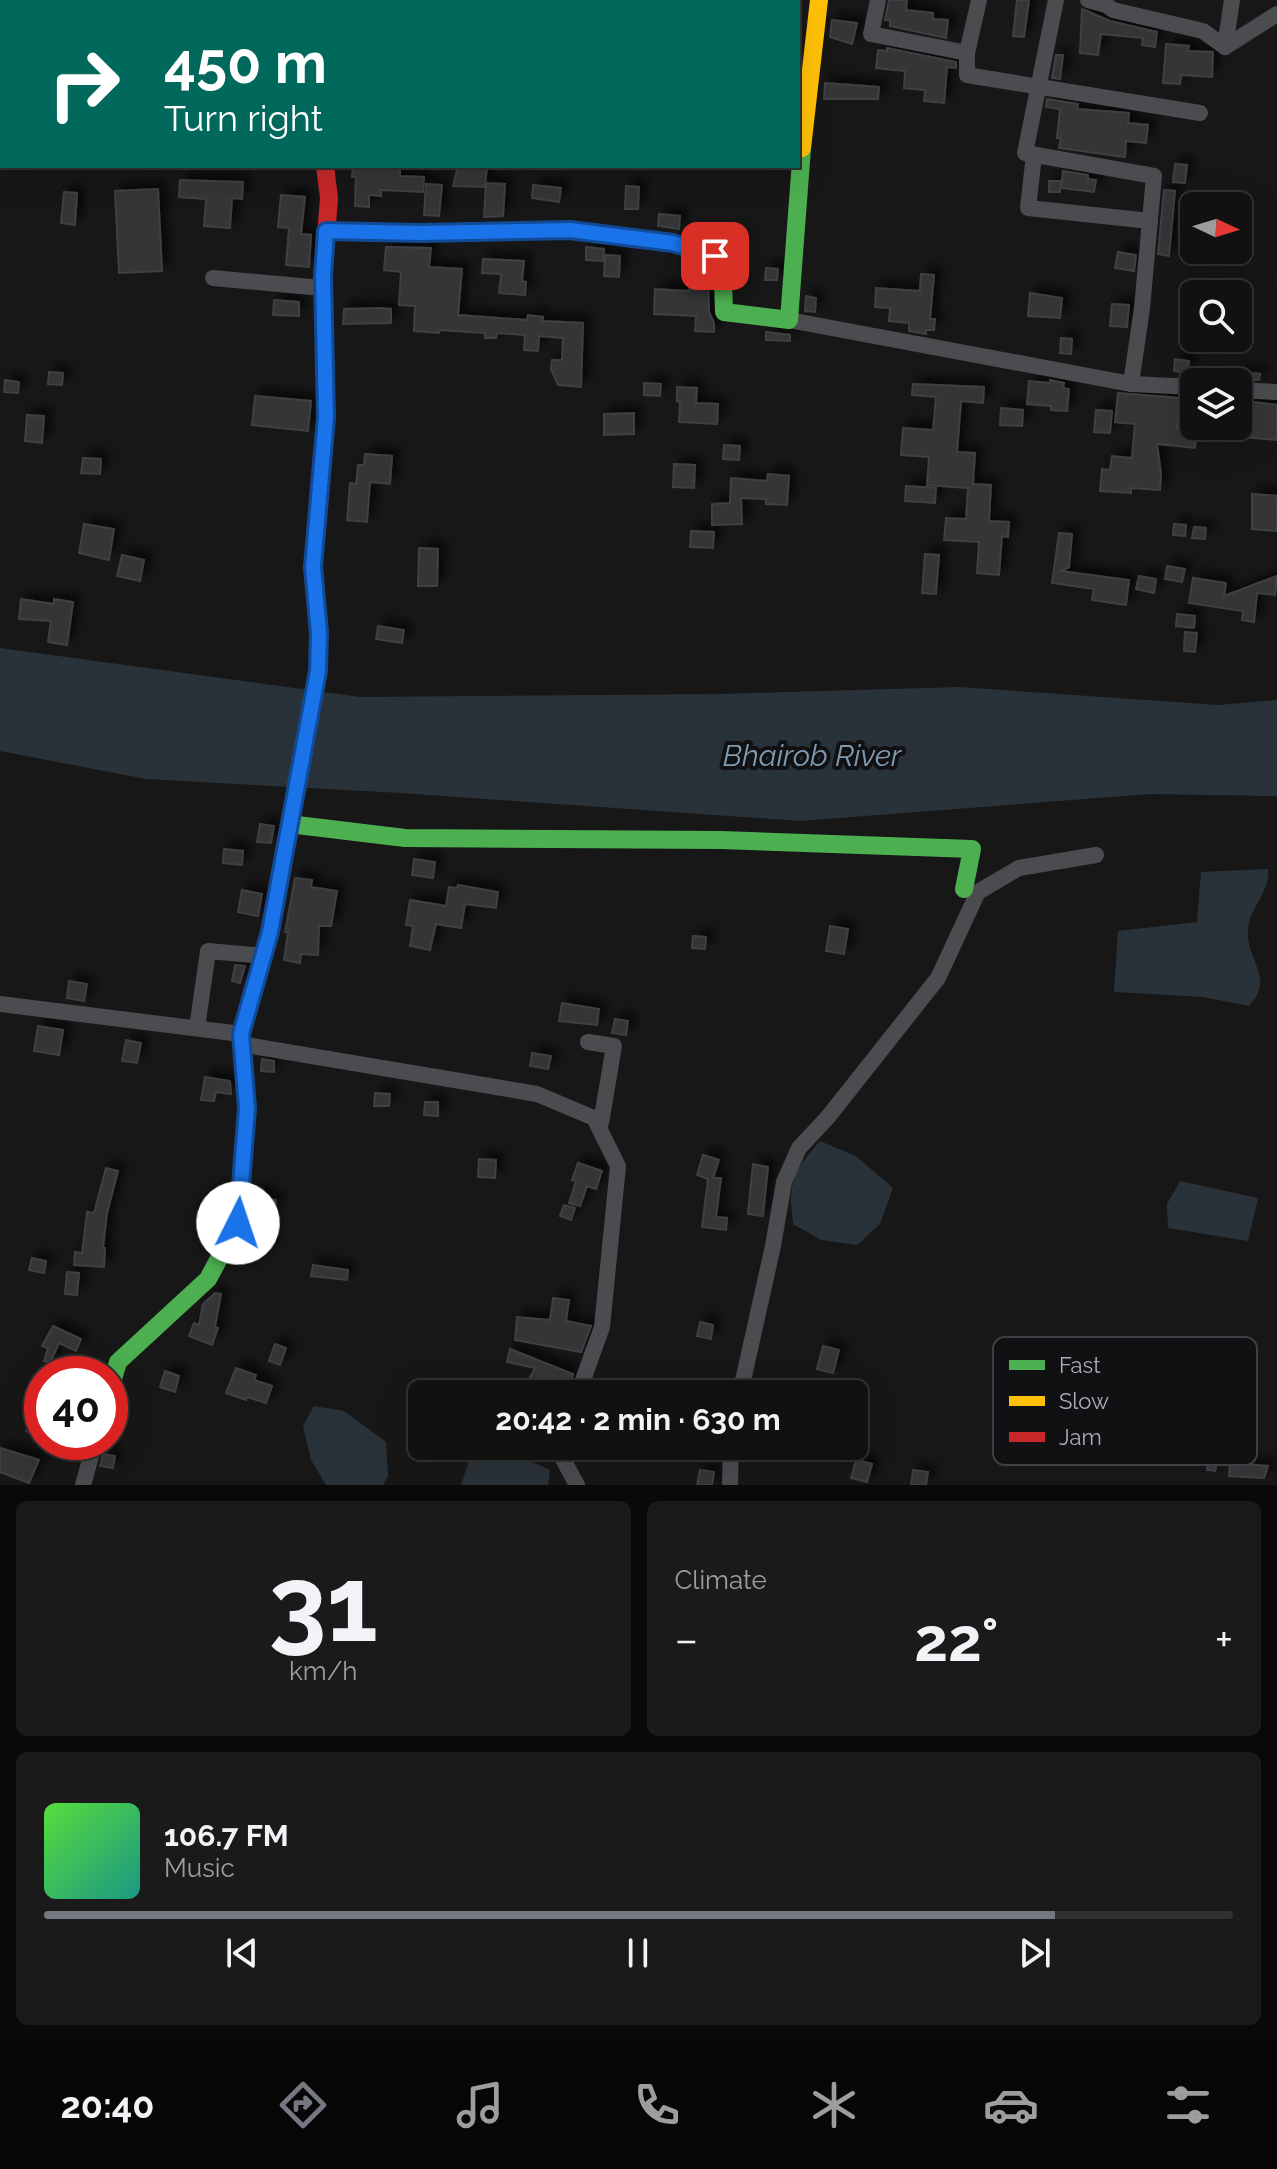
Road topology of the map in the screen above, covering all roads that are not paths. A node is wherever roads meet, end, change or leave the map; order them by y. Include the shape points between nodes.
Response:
1 (819, 0) edge
2 (878, 0) edge
3 (979, 0) edge
4 (1056, 0) edge
5 (1088, 0) edge
6 (1232, 0) edge
7 (1277, 14) edge
8 (1225, 47) junction
9 (967, 53) junction
10 (1038, 87) junction
11 (1200, 113) dead end
12 (1034, 155) junction
13 (800, 163) edge
14 (325, 168) edge
15 (800, 168) edge
16 (1150, 221) junction
17 (326, 231) junction
18 (213, 278) dead end
19 (311, 287) dead end
20 (789, 320) junction
21 (1131, 384) junction
22 (1180, 386) edge
23 (1252, 391) edge
24 (1277, 392) edge
25 (289, 824) junction
26 (1096, 855) dead end
27 (964, 889) dead end
28 (264, 956) junction
29 (0, 1004) edge
30 (197, 1028) junction
31 (247, 1040) junction
32 (588, 1042) dead end
33 (601, 1123) dead end
34 (125, 1356) edge
35 (583, 1380) edge
36 (743, 1380) edge
37 (90, 1460) edge
38 (563, 1460) edge
39 (731, 1460) edge
40 (83, 1485) edge
41 (577, 1485) edge
42 (730, 1485) edge

1 - 13 street
2 - 9 street via 871,34
3 - 9 street
4 - 10 street
5 - 8 street via 1203,31
6 - 8 street
7 - 8 street
9 - 10 street via 967,75
10 - 11 street
10 - 12 street via 1025,153
12 - 16 street via 1154,176
12 - 16 street via 1028,208
14 - 17 street
15 - 20 street
16 - 21 street
17 - 20 street via 570,230 673,243 715,256 724,312
17 - 25 street via 326,417 313,567 318,671
18 - 19 street
20 - 21 street
21 - 22 street
23 - 24 street
25 - 27 street via 405,838 721,840 972,849
25 - 28 street
26 - 36 street via 1019,868 978,892 938,978 799,1148 784,1182
28 - 30 street via 208,951
28 - 31 street
29 - 30 street
30 - 31 street
31 - 34 street via 238,1223 208,1279
31 - 35 street via 537,1094 594,1118 618,1166 602,1327
32 - 33 street via 614,1046
37 - 40 street
38 - 41 street
39 - 42 street

